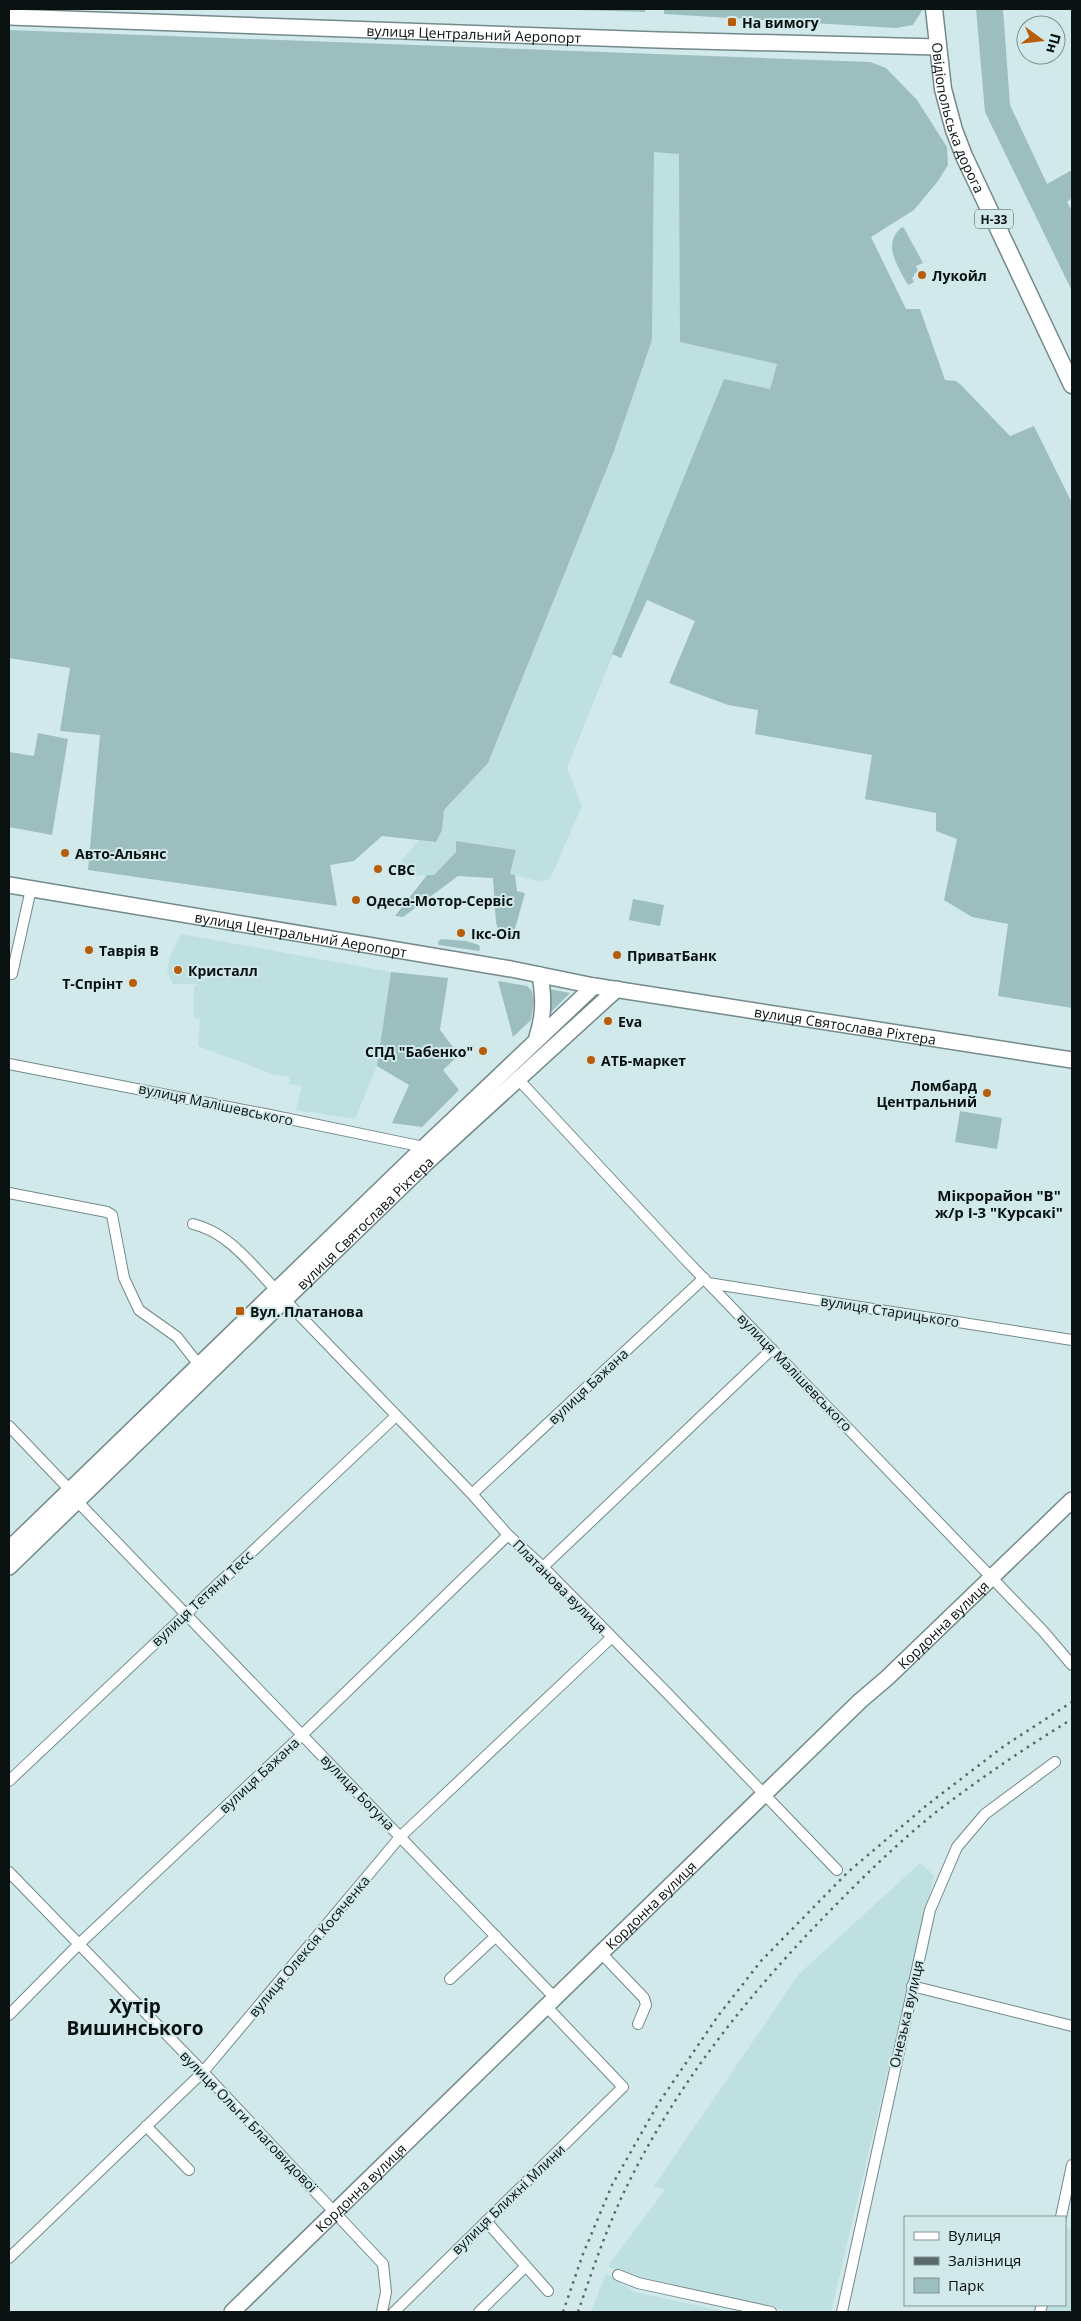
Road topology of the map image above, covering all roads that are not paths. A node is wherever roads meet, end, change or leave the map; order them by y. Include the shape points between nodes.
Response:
1 (934, 9) edge
2 (9, 18) edge
3 (938, 47) junction
4 (1072, 385) edge
5 (9, 885) edge
6 (31, 889) junction
7 (12, 974) dead end
8 (540, 975) junction
9 (594, 986) junction
10 (617, 989) junction
11 (537, 1038) junction
12 (1072, 1060) edge
13 (9, 1064) edge
14 (518, 1079) junction
15 (424, 1147) junction
16 (9, 1193) edge
17 (193, 1224) dead end
18 (706, 1280) junction
19 (281, 1295) junction
20 (1072, 1340) edge
21 (772, 1349) junction
22 (199, 1365) junction
23 (396, 1416) junction
24 (9, 1426) edge
25 (472, 1494) junction
26 (74, 1495) junction
27 (1072, 1500) edge
28 (508, 1535) junction
29 (9, 1549) edge
30 (9, 1567) edge
31 (543, 1567) junction
32 (992, 1577) junction
33 (186, 1614) junction
34 (612, 1638) junction
35 (1072, 1665) edge
36 (302, 1735) junction
37 (1055, 1762) dead end
38 (9, 1781) edge
39 (764, 1794) junction
40 (400, 1837) junction
41 (837, 1870) dead end
42 (9, 1872) edge
43 (496, 1936) junction
44 (79, 1944) junction
45 (601, 1953) junction
46 (450, 1979) dead end
47 (912, 1986) junction
48 (551, 2002) junction
49 (9, 2015) edge
50 (638, 2024) dead end
51 (1072, 2026) edge
52 (202, 2072) junction
53 (623, 2087) joint
54 (146, 2126) junction
55 (1072, 2165) edge
56 (189, 2170) dead end
57 (335, 2211) junction
58 (1061, 2216) edge
59 (486, 2221) junction
60 (9, 2258) edge
61 (526, 2267) junction
62 (618, 2275) dead end
63 (548, 2290) dead end
64 (232, 2312) edge
65 (382, 2312) edge
66 (394, 2312) edge
67 (479, 2312) edge
68 (771, 2312) edge
69 (842, 2312) edge

1 - 3 main road, Овідіопольська дорога
2 - 3 main road, вулиця Центральний Аеропорт
3 - 4 main road, Овідіопольська дорога / Н-33 via 943,89 964,156
5 - 6 main road, вулиця Центральний Аеропорт
6 - 7 street
6 - 8 main road, вулиця Центральний Аеропорт
8 - 9 main road, вулиця Центральний Аеропорт
8 - 11 main road via 544,1002
9 - 10 main road, вулиця Святослава Ріхтера
9 - 11 main road, вулиця Святослава Ріхтера
10 - 12 main road, вулиця Святослава Ріхтера
10 - 14 main road, вулиця Святослава Ріхтера
11 - 15 main road, вулиця Святослава Ріхтера
13 - 15 street, вулиця Малішевського
14 - 18 street, вулиця Малішевського
14 - 19 main road, вулиця Святослава Ріхтера
15 - 19 main road, вулиця Святослава Ріхтера
16 - 22 street via 112,1215 124,1278 139,1310 177,1338
17 - 19 street, Платанова вулиця via 224,1237
18 - 20 street, вулиця Старицького
18 - 21 street, вулиця Малішевського
18 - 25 street, вулиця Бажана
19 - 22 main road, вулиця Святослава Ріхтера
19 - 23 street, Платанова вулиця
19 - 26 main road, вулиця Святослава Ріхтера
21 - 31 street
21 - 32 street, вулиця Малішевського
22 - 26 main road, вулиця Святослава Ріхтера
23 - 25 street, Платанова вулиця
23 - 33 street, вулиця Тетяни Тесс
24 - 26 street, вулиця Богуна
25 - 28 street, Платанова вулиця
26 - 29 main road, вулиця Святослава Ріхтера
26 - 30 main road, вулиця Святослава Ріхтера
26 - 33 street, вулиця Богуна
27 - 32 main road, Кордонна вулиця
28 - 31 street, Платанова вулиця
28 - 36 street, вулиця Бажана
31 - 34 street, Платанова вулиця
32 - 35 street, вулиця Малішевського
32 - 39 main road, Кордонна вулиця
33 - 36 street, вулиця Богуна
33 - 38 street, вулиця Тетяни Тесс
34 - 39 street, Платанова вулиця
34 - 40 street, вулиця Олексія Косяченка
36 - 40 street, вулиця Богуна
36 - 44 street, вулиця Бажана
37 - 47 street, Онезька вулиця via 985,1814 957,1847 930,1910
39 - 41 street, Платанова вулиця
39 - 45 main road, Кордонна вулиця
40 - 43 street, вулиця Богуна
40 - 52 street, вулиця Олексія Косяченка
42 - 44 street, вулиця Ольги Благовидової
43 - 46 street
43 - 48 street, вулиця Богуна
44 - 49 street, вулиця Бажана
44 - 52 street, вулиця Ольги Благовидової
45 - 48 main road, Кордонна вулиця
45 - 50 street via 644,1998 646,2005
47 - 51 street
47 - 69 street, Онезька вулиця
48 - 53 street, вулиця Богуна
48 - 57 main road, Кордонна вулиця
52 - 54 street, вулиця Олексія Косяченка
52 - 57 street, вулиця Ольги Благовидової
53 - 59 street, вулиця Ближні Млини
54 - 56 street
54 - 60 street, вулиця Олексія Косяченка
55 - 58 street
57 - 64 main road, Кордонна вулиця
57 - 65 street, вулиця Ольги Благовидової via 383,2264 386,2292
59 - 61 street
59 - 66 street, вулиця Ближні Млини
61 - 63 street
61 - 67 street
62 - 68 street via 638,2283

